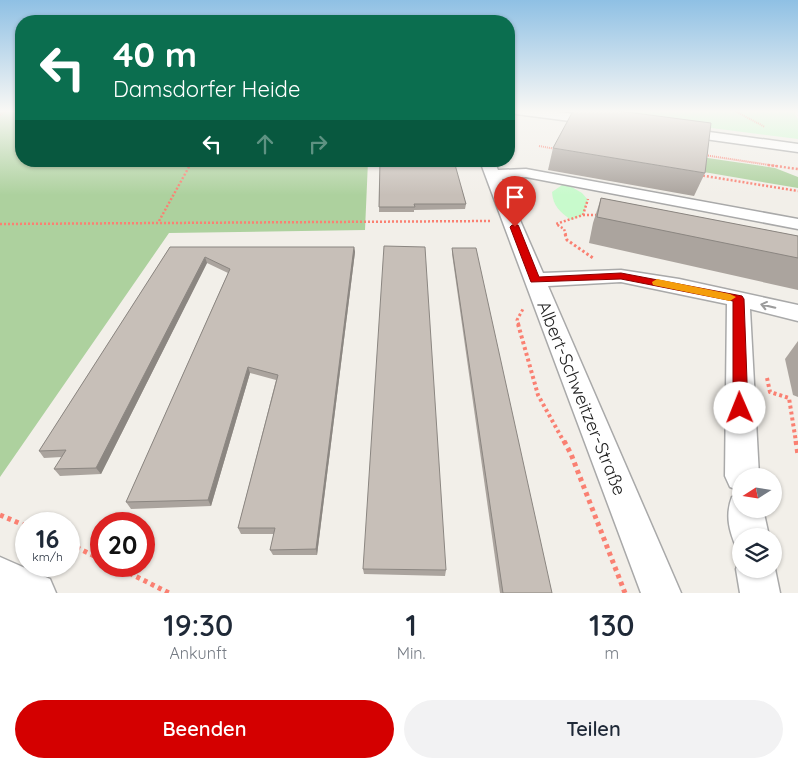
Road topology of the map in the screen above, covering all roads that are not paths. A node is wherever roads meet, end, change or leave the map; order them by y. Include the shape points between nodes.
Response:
1 (729, 139) edge
2 (798, 148) edge
3 (490, 168) edge
4 (798, 224) edge
5 (531, 292) junction
6 (738, 299) junction
7 (798, 313) edge
8 (742, 468) edge
9 (0, 577) edge
10 (758, 578) edge
11 (36, 593) edge
12 (661, 593) edge
13 (760, 593) edge

1 - 2 street
3 - 4 street, Albert-Schweitzer-Straße
3 - 5 street, Albert-Schweitzer-Straße via 511,221
5 - 6 street via 621,276
5 - 12 street, Albert-Schweitzer-Straße
7 -> 6 street
6 - 8 street
9 - 11 street
10 - 13 street

